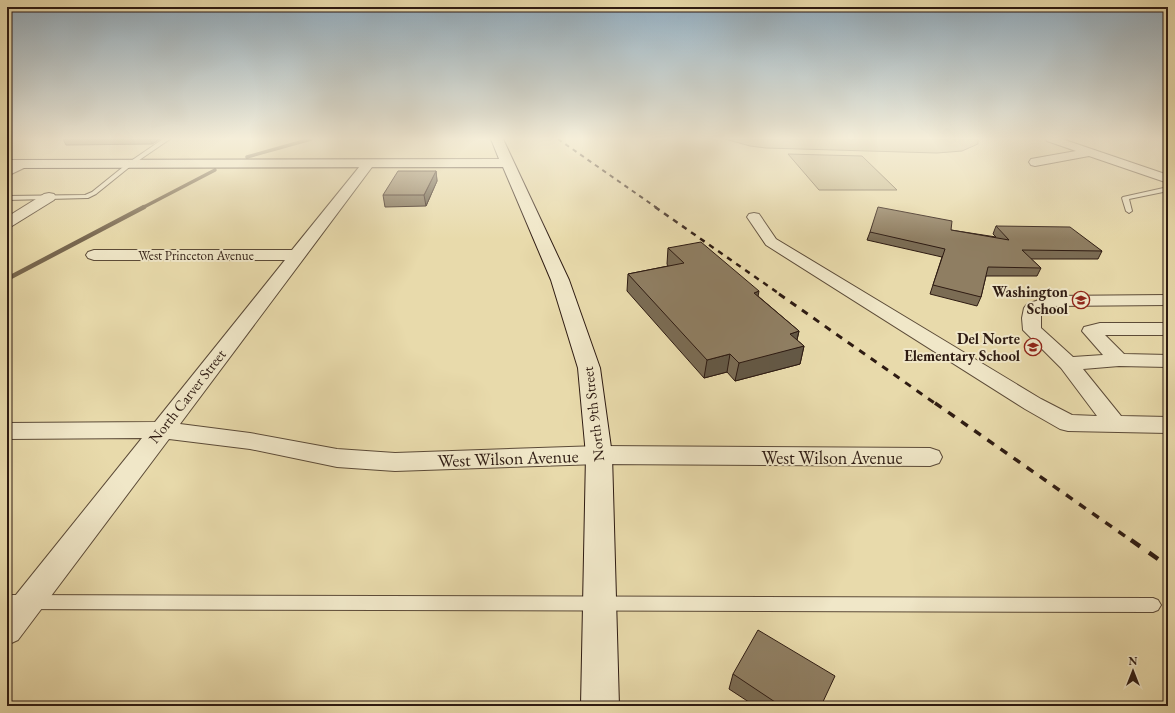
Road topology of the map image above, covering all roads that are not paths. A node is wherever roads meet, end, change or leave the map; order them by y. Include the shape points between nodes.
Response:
1 (120, 172) edge
2 (362, 172) edge
3 (510, 172) edge
4 (1148, 172) edge
5 (1168, 179) edge
6 (1168, 189) edge
7 (49, 197) junction
8 (7, 198) edge
9 (1129, 211) dead end
10 (754, 217) dead end
11 (7, 223) edge
12 (298, 254) junction
13 (94, 255) dead end
14 (1168, 300) edge
15 (1168, 329) edge
16 (1119, 360) junction
17 (1168, 361) edge
18 (1068, 364) junction
19 (1115, 424) junction
20 (1168, 425) edge
21 (160, 430) junction
22 (7, 431) edge
23 (599, 456) junction
24 (930, 457) dead end
25 (7, 602) edge
26 (28, 602) junction
27 (600, 604) junction
28 (1153, 605) dead end
29 (7, 630) edge
30 (600, 706) edge

1 - 7 lane via 94,194 86,197
2 - 12 street, North Carver Street
3 - 23 main road, North 9th Street via 560,280 589,368
4 - 5 street
6 - 9 lane via 1125,198
7 - 8 lane
7 - 11 street
10 - 19 street via 771,242 1027,400 1068,423
12 - 13 street, West Princeton Avenue
12 - 21 street, North Carver Street
14 - 18 street via 1051,301 1033,308 1032,330
15 - 16 street via 1091,331
16 - 17 street
16 - 18 street
18 - 19 street
19 - 20 street
21 - 22 street, West Wilson Avenue
21 - 23 street, West Wilson Avenue via 250,441 338,458 395,462
21 - 26 street, North Carver Street
23 - 24 street, West Wilson Avenue
23 - 27 main road, North 9th Street
25 - 26 lane
26 - 27 lane
26 - 29 street, North Carver Street
27 - 28 lane
27 - 30 main road, North 9th Street

